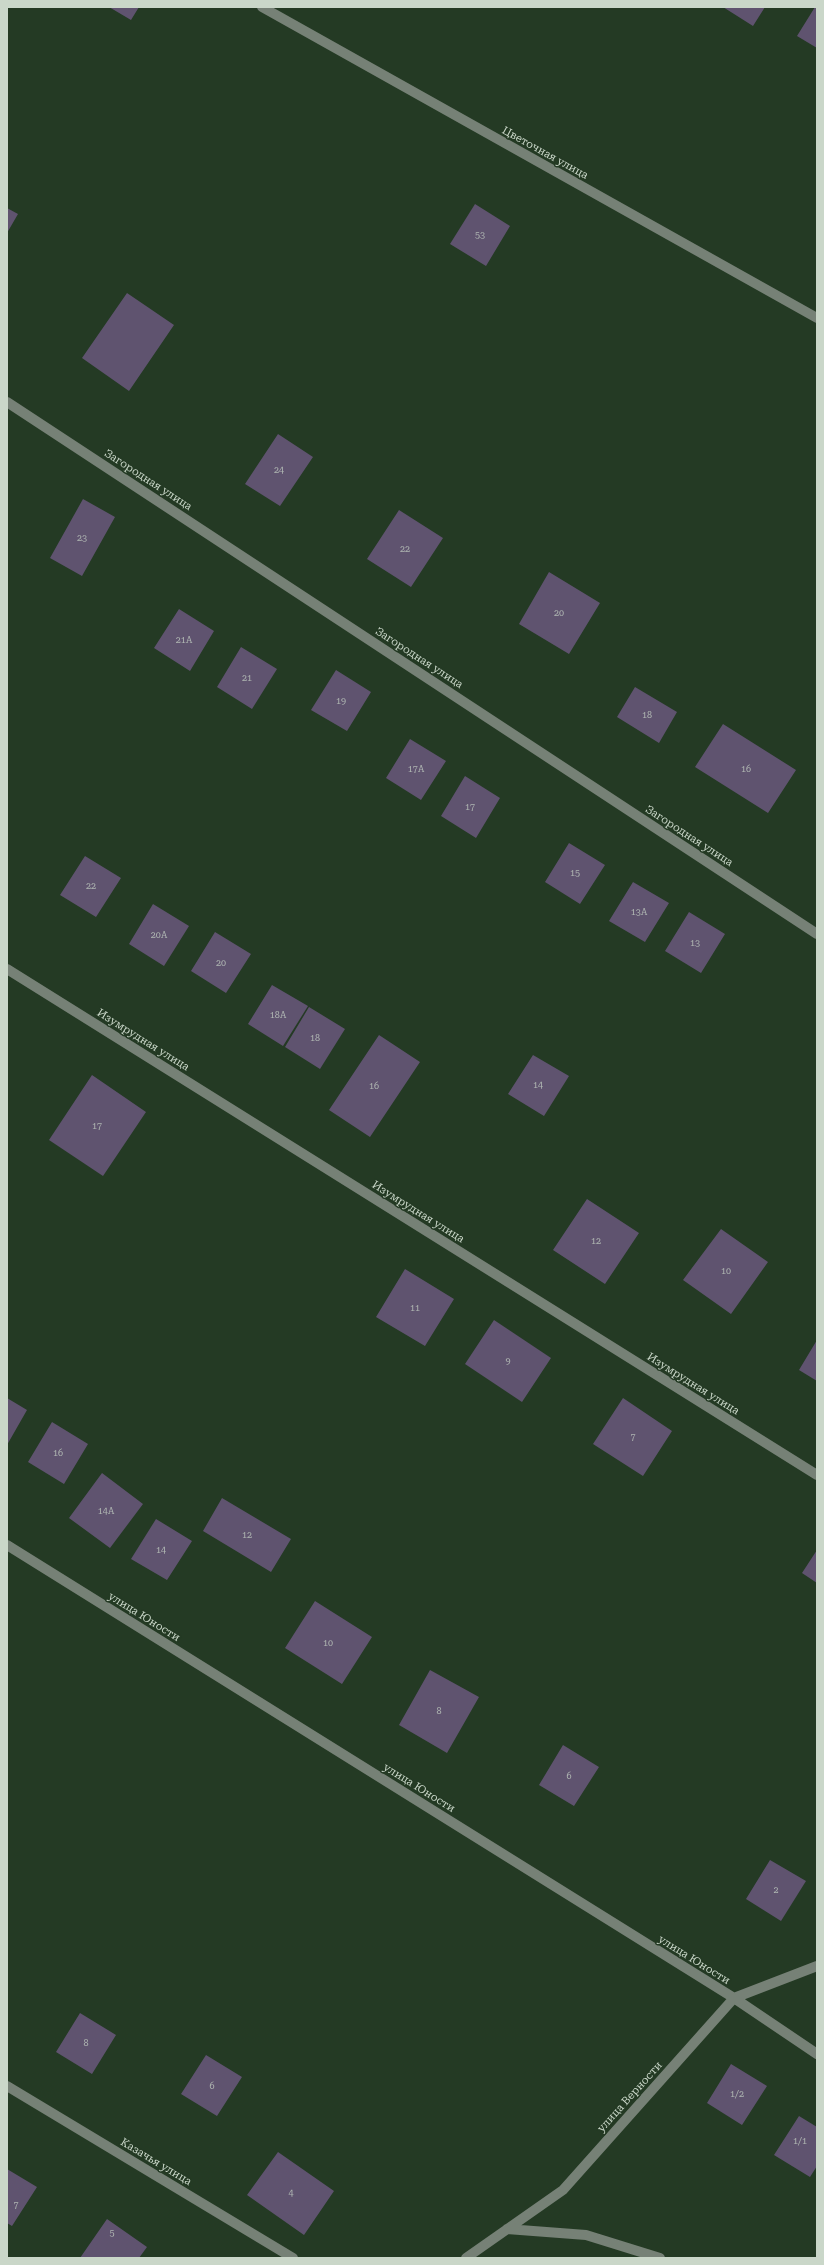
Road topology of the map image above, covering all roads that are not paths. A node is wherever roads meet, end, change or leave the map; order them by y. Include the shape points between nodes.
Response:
1 (262, 7) edge
2 (817, 318) edge
3 (7, 402) edge
4 (817, 934) edge
5 (7, 970) edge
6 (817, 1475) edge
7 (7, 1545) edge
8 (817, 1966) edge
9 (734, 1998) junction
10 (817, 2054) edge
11 (7, 2086) edge
12 (507, 2229) junction
13 (293, 2258) edge
14 (466, 2258) edge
15 (660, 2258) edge

1 - 2 street, Цветочная улица
3 - 4 street, Загородная улица
5 - 6 street, Изумрудная улица
7 - 9 street, улица Юности
8 - 9 street, улица Верности
9 - 10 street, улица Юности
9 - 12 street, улица Верности via 563,2190
11 - 13 street, Казачья улица
12 - 14 street, улица Верности
12 - 15 street via 586,2235

